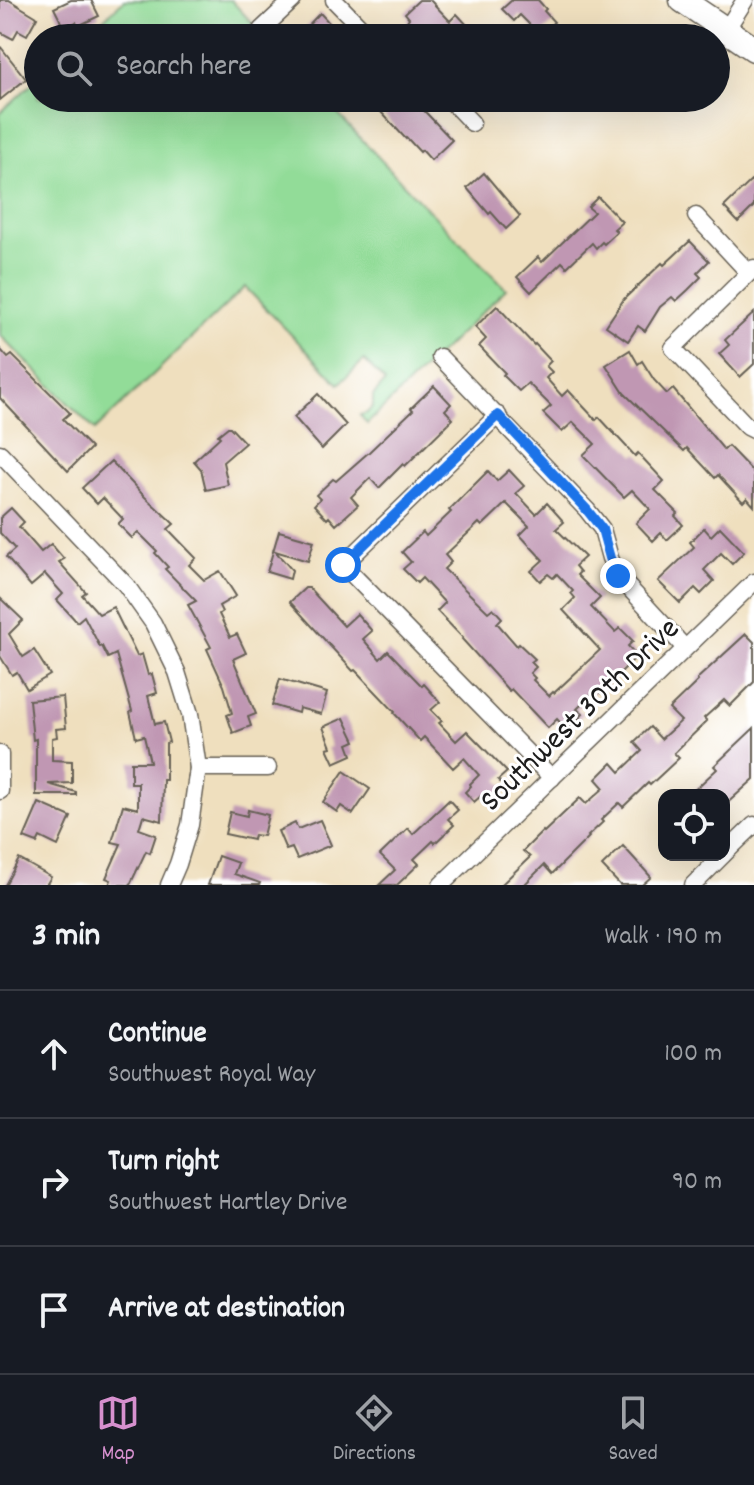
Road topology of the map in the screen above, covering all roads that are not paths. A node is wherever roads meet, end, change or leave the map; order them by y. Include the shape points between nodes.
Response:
1 (293, 0) edge
2 (334, 0) edge
3 (682, 0) edge
4 (745, 0) edge
5 (267, 24) edge
6 (357, 24) edge
7 (717, 24) edge
8 (730, 24) edge
9 (730, 33) edge
10 (754, 49) edge
11 (461, 112) edge
12 (472, 123) dead end
13 (696, 216) dead end
14 (752, 271) edge
15 (440, 357) dead end
16 (498, 415) junction
17 (754, 430) edge
18 (0, 453) edge
19 (754, 582) edge
20 (685, 648) junction
21 (0, 754) edge
22 (198, 768) junction
23 (268, 768) dead end
24 (552, 778) junction
25 (0, 791) edge
26 (754, 825) edge
27 (730, 849) edge
28 (718, 861) edge
29 (169, 885) edge
30 (441, 885) edge
31 (693, 885) edge

1 - 5 street
2 - 6 street
3 - 7 main road
4 - 8 street
9 - 10 main road
11 - 12 street
13 - 14 street
14 - 17 street via 673,348
15 - 16 street
16 - 20 street via 587,510 602,529 618,576
16 - 24 street via 343,565
18 - 22 street via 126,585 153,623 177,672
19 - 20 street, Southwest 30th Drive
20 - 24 street, Southwest 30th Drive
21 - 25 street
22 - 23 street
22 - 29 street via 190,825
24 - 30 street, Southwest 30th Drive
26 - 27 street
28 - 31 street

